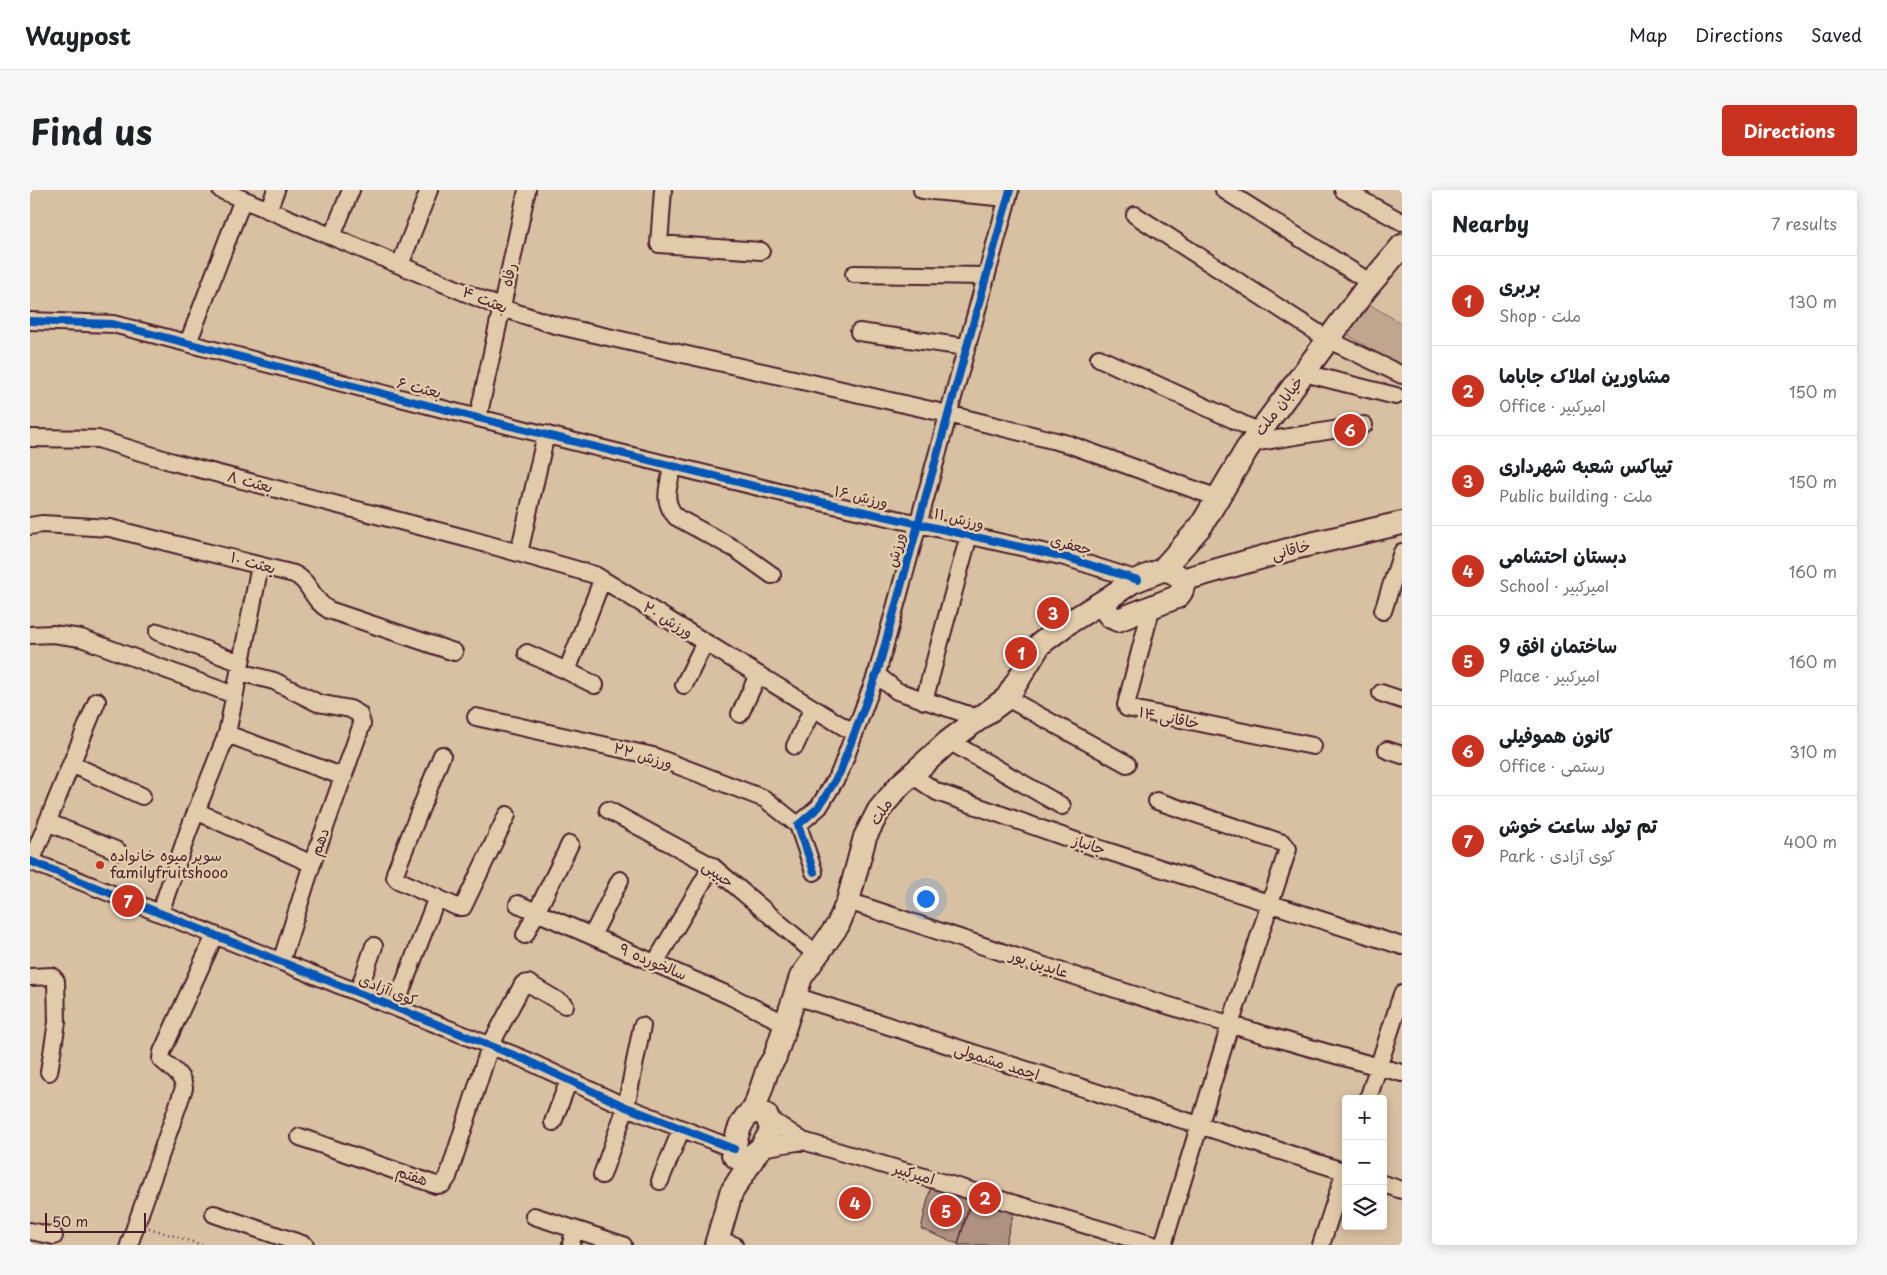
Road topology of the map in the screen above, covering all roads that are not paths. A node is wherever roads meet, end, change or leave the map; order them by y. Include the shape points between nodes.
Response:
1 (221, 190) edge
2 (276, 190) edge
3 (351, 190) edge
4 (429, 190) edge
5 (526, 190) edge
6 (663, 190) edge
7 (922, 190) edge
8 (1224, 190) edge
9 (1343, 190) edge
10 (1008, 194) edge
11 (243, 199) junction
12 (268, 210) junction
13 (1134, 214) dead end
14 (1402, 222) edge
15 (332, 236) junction
16 (761, 251) dead end
17 (1398, 257) edge
18 (400, 265) junction
19 (854, 274) dead end
20 (986, 276) junction
21 (1371, 283) junction
22 (502, 308) junction
23 (30, 321) edge
24 (860, 332) dead end
25 (1329, 340) junction
26 (188, 343) junction
27 (966, 347) junction
28 (1099, 358) dead end
29 (1304, 374) junction
30 (1402, 375) edge
31 (1396, 396) dead end
32 (948, 414) junction
33 (478, 418) junction
34 (1364, 425) dead end
35 (546, 434) junction
36 (1256, 437) junction
37 (30, 438) edge
38 (673, 466) junction
39 (799, 497) joint
40 (1218, 498) junction
41 (917, 523) junction
42 (1402, 524) edge
43 (30, 526) edge
44 (969, 535) junction
45 (469, 539) joint
46 (995, 541) joint
47 (1402, 552) edge
48 (519, 553) junction
49 (260, 565) junction
50 (772, 575) dead end
51 (1172, 575) junction
52 (602, 580) junction
53 (1138, 580) junction
54 (1107, 599) junction
55 (1150, 609) junction
56 (1383, 611) dead end
57 (1118, 620) junction
58 (1068, 623) junction
59 (158, 632) dead end
60 (30, 635) edge
61 (705, 642) junction
62 (454, 652) dead end
63 (527, 654) dead end
64 (240, 668) junction
65 (567, 671) junction
66 (876, 674) junction
67 (758, 675) junction
68 (595, 685) dead end
69 (684, 685) dead end
70 (1381, 694) dead end
71 (234, 695) junction
72 (1007, 698) junction
73 (1402, 700) edge
74 (97, 701) dead end
75 (924, 701) junction
76 (812, 708) junction
77 (740, 714) dead end
78 (476, 717) dead end
79 (978, 718) junction
80 (854, 733) junction
81 (226, 734) junction
82 (949, 741) junction
83 (795, 746) dead end
84 (1313, 746) dead end
85 (442, 755) dead end
86 (71, 764) junction
87 (1127, 764) dead end
88 (912, 775) junction
89 (344, 777) junction
90 (142, 796) dead end
91 (1157, 801) dead end
92 (1062, 806) dead end
93 (608, 810) dead end
94 (196, 811) junction
95 (507, 815) dead end
96 (47, 822) junction
97 (798, 825) junction
98 (570, 844) dead end
99 (118, 851) dead end
100 (30, 862) edge
101 (312, 864) junction
102 (712, 866) junction
103 (814, 872) dead end
104 (620, 880) dead end
105 (437, 897) junction
106 (848, 901) junction
107 (518, 904) dead end
108 (1270, 904) junction
109 (537, 912) junction
110 (160, 914) junction
111 (215, 935) junction
112 (525, 935) dead end
113 (592, 936) junction
114 (374, 946) dead end
115 (1402, 946) edge
116 (816, 955) junction
117 (281, 962) junction
118 (655, 963) junction
119 (30, 977) edge
120 (358, 992) junction
121 (1402, 994) edge
122 (795, 996) junction
123 (566, 1005) dead end
124 (395, 1007) junction
125 (786, 1024) junction
126 (1230, 1024) junction
127 (642, 1026) dead end
128 (490, 1046) junction
129 (1379, 1067) junction
130 (49, 1072) dead end
131 (1402, 1073) edge
132 (569, 1080) junction
133 (1369, 1095) edge
134 (626, 1107) junction
135 (762, 1114) junction
136 (553, 1122) dead end
137 (1199, 1127) junction
138 (681, 1130) junction
139 (300, 1137) dead end
140 (803, 1141) junction
141 (759, 1150) junction
142 (734, 1152) junction
143 (1342, 1170) edge
144 (602, 1175) dead end
145 (1342, 1180) edge
146 (660, 1181) dead end
147 (1386, 1185) edge
148 (1402, 1190) edge
149 (731, 1193) junction
150 (214, 1214) dead end
151 (534, 1216) dead end
152 (30, 1231) edge
153 (54, 1236) dead end
154 (573, 1237) edge
155 (722, 1243) edge
156 (129, 1245) edge
157 (305, 1245) edge
158 (623, 1245) edge
159 (1152, 1245) edge
160 (1163, 1245) edge
161 (1321, 1245) edge

1 - 11 street, بعثت ۴
2 - 12 street
3 - 15 street
4 - 18 street
5 - 22 street, رفاه
6 - 16 street via 659,244
7 - 10 street
8 - 21 street
9 - 14 street
10 - 20 street, ورزش
11 - 12 street, بعثت ۴
11 - 26 street
12 - 15 street, بعثت ۴
13 - 25 street
15 - 18 street, بعثت ۴
17 - 21 main road, خیابان ملت
18 - 22 street, بعثت ۴
19 - 20 street
20 - 27 street, ورزش
21 - 25 main road, خیابان ملت
22 - 32 street, بعثت ۴ via 555,325
22 - 33 street, رفاه
23 - 26 street, بعثت ۶ via 113,324
24 - 27 street
25 - 29 main road, خیابان ملت
25 - 30 street
26 - 33 street, بعثت ۶
27 - 32 street, ورزش
28 - 36 street
29 - 31 street
29 - 36 main road, خیابان ملت
32 - 40 street, بعثت ۴ via 1068,444
32 - 41 street, ورزش
33 - 35 street, بعثت ۶
34 - 36 street
35 - 38 street, بعثت ۶
35 - 48 street
36 - 40 main road, خیابان ملت
37 - 45 street, بعثت ٨ via 98,439 173,462
38 - 39 street, بعثت ۶
38 - 50 street via 666,502 673,513
39 - 41 street, ورزش ۱۶
40 - 51 main road, خیابان ملت
41 - 44 street, ورزش ۱۱
41 - 66 street, ورزش
42 - 51 main road, خاقانی
43 - 49 street, بعثت ۱۰ via 110,528
44 - 46 street, ورزش ۱۱
44 - 75 street
45 - 48 street, ورزش ۲۰
46 - 53 street, جعفری via 1065,557
47 - 56 street
48 - 52 street, ورزش ۲۰ via 595,575
49 - 62 street, بعثت ۱۰ via 302,578 316,601 329,610
49 - 64 street
51 - 53 main road, خاقانی
51 - 55 main road via 1180,595
52 - 61 street, ورزش ۲۰
52 - 65 street
53 - 54 main road, خاقانی
54 - 57 main road via 1106,611
54 - 58 main road, ملت
55 - 57 main road
55 - 84 street, خاقانی ۱۴ via 1127,708
57 - 58 main road
58 - 72 main road, ملت via 1040,644
59 - 64 street
60 - 71 street via 53,634 88,640
61 - 67 street, ورزش ۲۰
61 - 69 street
63 - 65 street
64 - 71 street
64 - 89 street, دهم via 318,703 359,714 362,724
65 - 68 street
66 - 75 street via 897,691
66 - 80 street, ورزش
67 - 76 street, ورزش ۲۰
67 - 77 street
70 - 73 street
71 - 81 street
72 - 79 main road, ملت
72 - 87 street
74 - 86 street
75 - 79 street
76 - 80 street, ورزش ۲۰
76 - 83 street
78 - 97 street, ورزش ۲۲ via 652,756 765,799
79 - 82 main road, ملت
80 - 97 street, ورزش via 840,772 819,806
81 - 89 street
81 - 94 street
82 - 88 main road, ملت
82 - 92 street
85 - 105 street via 395,877
86 - 90 street
86 - 96 street
88 - 106 main road, ملت via 879,810 865,837
88 - 108 street, جانباز via 937,792
89 - 101 street, دهم
91 - 108 street via 1287,846
93 - 102 street, حبیبی
94 - 101 street
94 - 110 street
95 - 105 street via 463,907
96 - 99 street
96 - 100 street
97 - 103 street
98 - 109 street
100 - 110 street, کوی آزادی
101 - 117 street, دهم
102 - 116 street, حبیبی
102 - 118 street
104 - 113 street
105 - 124 street
106 - 116 main road, ملت via 838,924
106 - 126 street, عابدین پور via 1044,967
107 - 109 street, سالخورده ۹
108 - 115 street, جانباز
108 - 126 street
109 - 112 street
109 - 113 street, سالخورده ۹
110 - 111 street, کوی آزادی
111 - 117 street, کوی آزادی
111 - 156 street via 162,1052 162,1059 180,1075 184,1088
113 - 118 street, سالخورده ۹
114 - 120 street
116 - 122 main road, ملت via 801,977
117 - 120 street, کوی آزادی
118 - 125 street, سالخورده ۹
119 - 130 street via 47,975 56,981 58,1022
120 - 124 street, کوی آزادی
121 - 129 street
122 - 125 main road, ملت
122 - 137 street, احمد مشمولی
123 - 128 street via 528,983 523,984
124 - 128 street, کوی آزادی
125 - 135 main road, ملت
126 - 129 street, عابدین پور
126 - 137 street
127 - 134 street
128 - 132 street, کوی آزادی
128 - 139 street, هفتم via 443,1184 436,1185
129 - 131 street, عابدین پور
129 - 133 street
132 - 134 street, کوی آزادی
132 - 136 street
134 - 138 street, کوی آزادی
134 - 144 street
135 - 140 street, امیرکبیر
135 - 141 main road via 772,1130
135 - 142 main road via 747,1116
137 - 143 street, احمد مشمولی
137 - 160 street
138 - 142 street, کوی آزادی
138 - 146 street
140 - 141 street
140 - 159 street, امیرکبیر
141 - 142 main road via 746,1160 737,1158
141 - 149 main road
142 - 149 main road
145 - 161 street
147 - 148 street
149 - 155 main road
150 - 157 street
151 - 154 street
152 - 153 street
154 - 158 street

